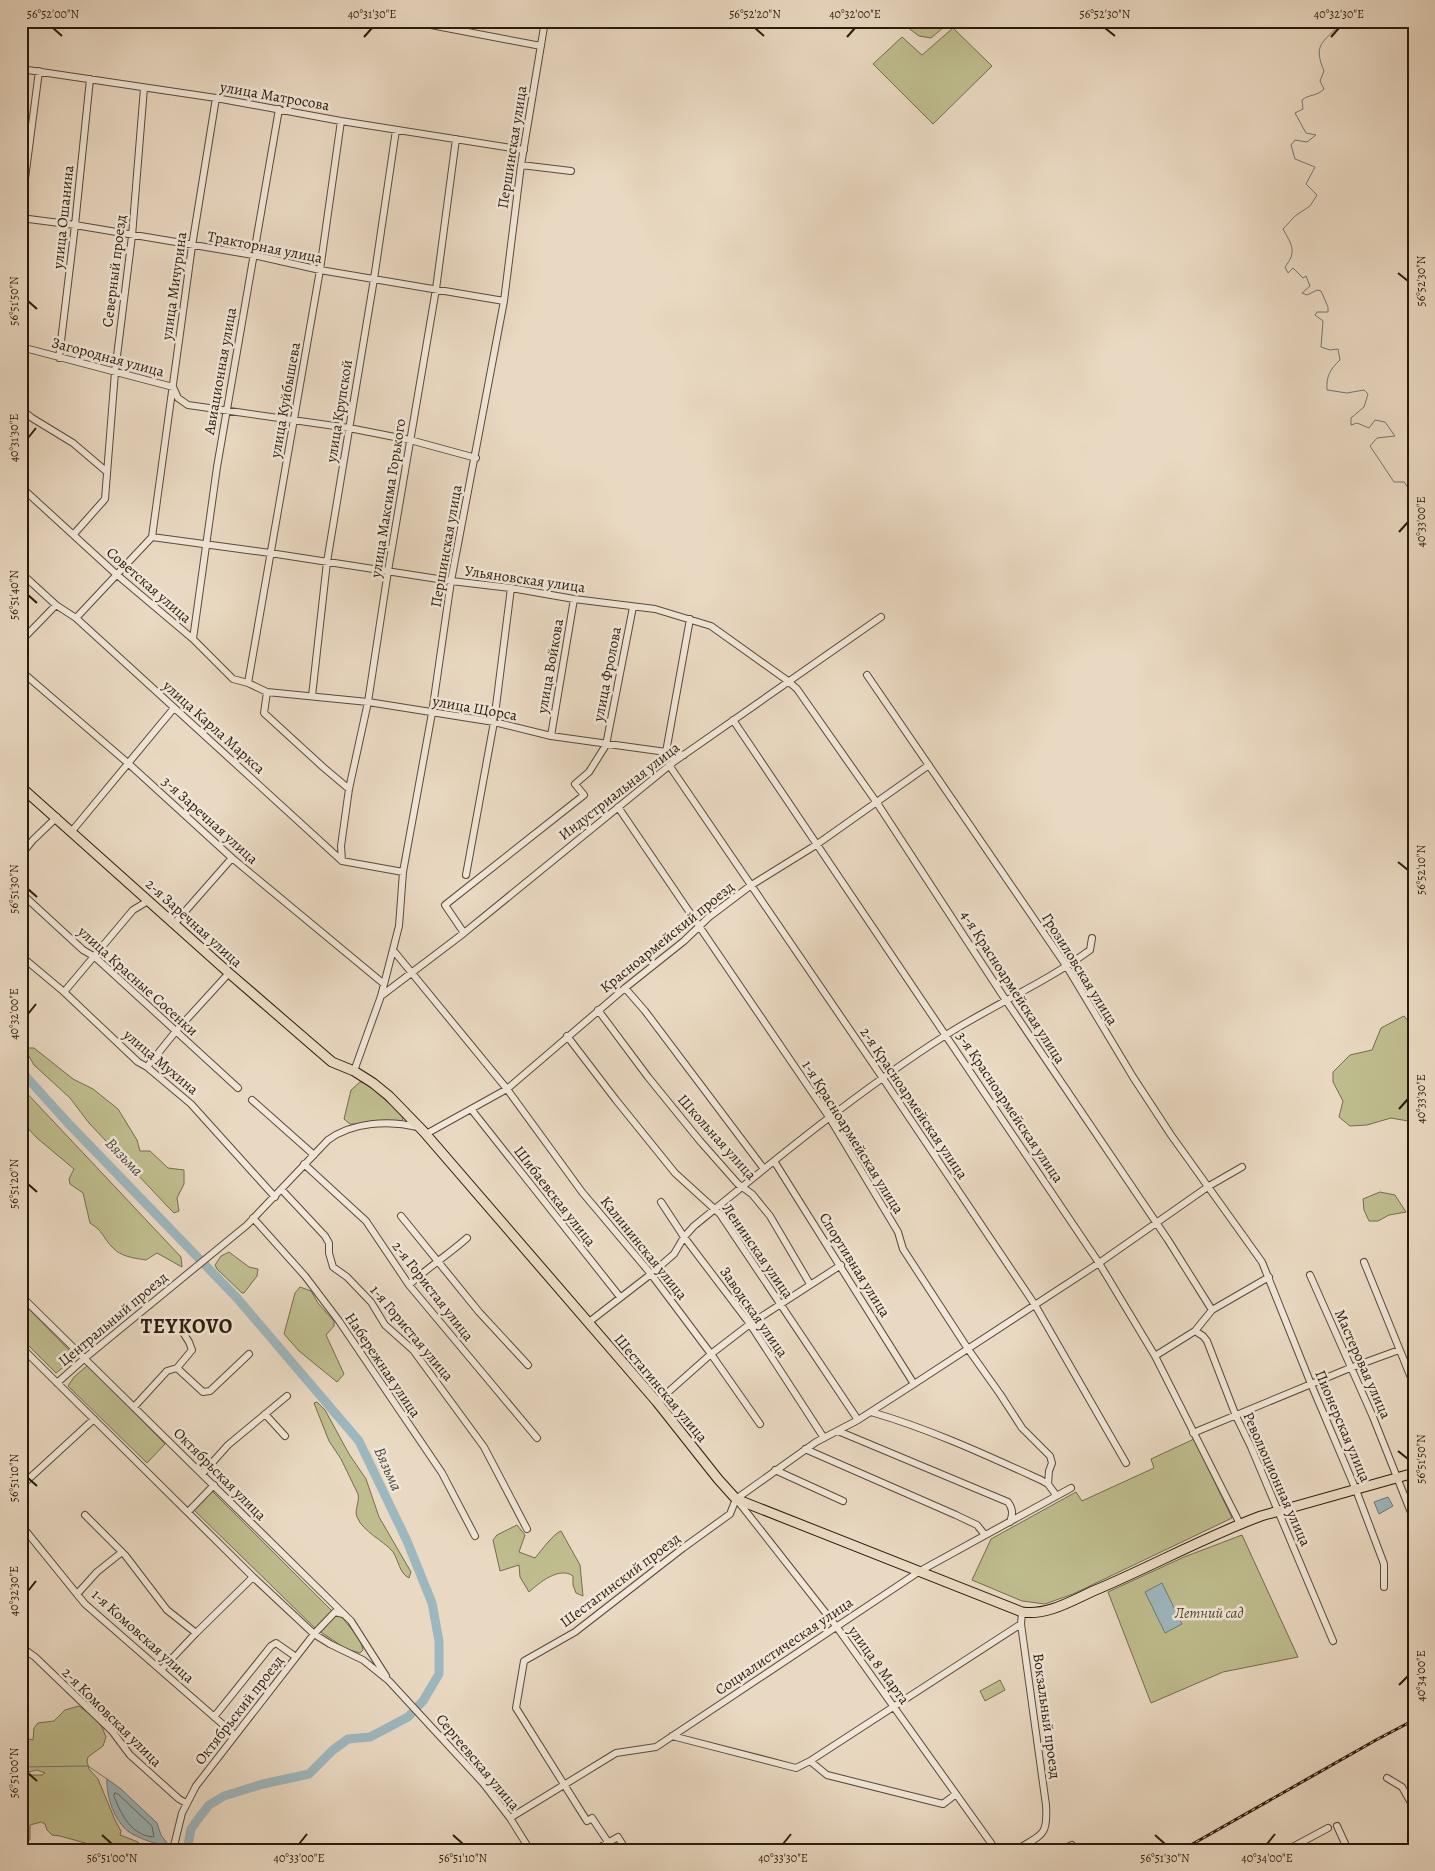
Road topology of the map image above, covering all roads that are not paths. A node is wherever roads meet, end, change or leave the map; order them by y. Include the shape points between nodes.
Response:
1 (410, 21) edge
2 (545, 21) edge
3 (541, 46) junction
4 (21, 69) edge
5 (39, 71) junction
6 (90, 80) junction
7 (144, 88) junction
8 (216, 98) junction
9 (279, 109) junction
10 (341, 121) junction
11 (396, 130) junction
12 (456, 139) junction
13 (524, 150) junction
14 (521, 165) junction
15 (571, 171) dead end
16 (21, 209) edge
17 (21, 218) edge
18 (75, 225) junction
19 (132, 236) junction
20 (192, 246) junction
21 (253, 255) junction
22 (320, 270) junction
23 (374, 279) junction
24 (436, 289) junction
25 (504, 301) junction
26 (21, 347) edge
27 (59, 358) junction
28 (115, 372) junction
29 (172, 388) junction
30 (21, 409) edge
31 (226, 410) junction
32 (295, 419) junction
33 (349, 428) junction
34 (410, 440) junction
35 (476, 458) junction
36 (107, 472) junction
37 (21, 487) edge
38 (74, 534) junction
39 (152, 537) junction
40 (205, 543) junction
41 (270, 553) junction
42 (328, 562) junction
43 (388, 571) junction
44 (21, 573) edge
45 (116, 574) junction
46 (451, 581) junction
47 (511, 588) junction
48 (574, 599) junction
49 (56, 605) junction
50 (633, 608) junction
51 (881, 617) dead end
52 (76, 618) junction
53 (690, 620) junction
54 (193, 639) junction
55 (21, 641) edge
56 (21, 671) edge
57 (867, 675) dead end
58 (788, 680) junction
59 (248, 683) junction
60 (267, 692) junction
61 (312, 696) junction
62 (368, 702) junction
63 (174, 708) junction
64 (432, 713) junction
65 (733, 720) junction
66 (494, 722) junction
67 (551, 736) junction
68 (606, 745) junction
69 (666, 752) junction
70 (684, 755) junction
71 (675, 760) junction
72 (129, 764) junction
73 (669, 765) junction
74 (929, 765) junction
75 (21, 786) edge
76 (349, 789) junction
77 (876, 803) junction
78 (618, 807) junction
79 (56, 817) junction
80 (72, 831) junction
81 (816, 845) junction
82 (21, 855) edge
83 (232, 858) junction
84 (342, 861) junction
85 (403, 872) junction
86 (466, 875) dead end
87 (750, 886) junction
88 (21, 893) edge
89 (148, 900) junction
90 (174, 924) junction
91 (699, 926) junction
92 (464, 933) junction
93 (1092, 938) dead end
94 (393, 950) junction
95 (21, 956) edge
96 (95, 957) junction
97 (1067, 967) junction
98 (229, 973) junction
99 (412, 974) junction
100 (384, 984) junction
101 (625, 988) junction
102 (64, 992) junction
103 (381, 996) junction
104 (1005, 999) junction
105 (598, 1010) junction
106 (176, 1031) junction
107 (946, 1034) junction
108 (568, 1036) junction
109 (147, 1066) junction
110 (354, 1071) junction
111 (882, 1077) junction
112 (238, 1088) dead end
113 (506, 1090) junction
114 (252, 1100) dead end
115 (471, 1109) junction
116 (409, 1116) junction
117 (829, 1117) junction
118 (399, 1125) junction
119 (423, 1131) junction
120 (314, 1155) junction
121 (774, 1160) junction
122 (304, 1164) junction
123 (1242, 1167) dead end
124 (764, 1169) junction
125 (1209, 1186) junction
126 (742, 1187) junction
127 (282, 1190) junction
128 (275, 1197) junction
129 (661, 1202) dead end
130 (714, 1209) junction
131 (401, 1216) dead end
132 (253, 1218) junction
133 (1156, 1224) junction
134 (684, 1237) junction
135 (467, 1238) dead end
136 (438, 1262) junction
137 (1364, 1262) dead end
138 (1099, 1263) junction
139 (840, 1265) junction
140 (651, 1274) junction
141 (1310, 1275) dead end
142 (1269, 1277) junction
143 (810, 1284) junction
144 (409, 1285) junction
145 (21, 1296) edge
146 (620, 1297) junction
147 (780, 1303) junction
148 (1035, 1305) junction
149 (1212, 1310) junction
150 (589, 1322) junction
151 (750, 1324) junction
152 (182, 1331) dead end
153 (1195, 1331) junction
154 (21, 1347) edge
155 (968, 1349) junction
156 (1399, 1350) junction
157 (250, 1354) dead end
158 (711, 1354) junction
159 (1155, 1356) junction
160 (85, 1358) junction
161 (528, 1366) dead end
162 (177, 1368) junction
163 (1350, 1368) junction
164 (57, 1383) junction
165 (914, 1384) junction
166 (1311, 1384) junction
167 (1414, 1385) edge
168 (287, 1396) dead end
169 (658, 1402) junction
170 (134, 1407) junction
171 (871, 1412) junction
172 (265, 1414) junction
173 (1236, 1416) junction
174 (94, 1419) junction
175 (858, 1420) junction
176 (760, 1424) dead end
177 (838, 1431) junction
178 (1193, 1433) junction
179 (285, 1436) dead end
180 (537, 1438) dead end
181 (824, 1438) junction
182 (805, 1449) junction
183 (1126, 1463) dead end
184 (775, 1470) junction
185 (1414, 1473) edge
186 (202, 1474) junction
187 (1398, 1479) junction
188 (1048, 1484) junction
189 (214, 1485) junction
190 (21, 1486) edge
191 (1071, 1488) dead end
192 (1356, 1490) junction
193 (1056, 1495) junction
194 (736, 1498) junction
195 (843, 1501) dead end
196 (1278, 1510) junction
197 (188, 1512) junction
198 (85, 1515) dead end
199 (1414, 1520) edge
200 (1010, 1522) junction
201 (1240, 1524) junction
202 (21, 1526) edge
203 (527, 1529) dead end
204 (985, 1535) junction
205 (475, 1536) dead end
206 (122, 1552) junction
207 (920, 1571) junction
208 (253, 1577) junction
209 (1384, 1587) dead end
210 (78, 1593) junction
211 (1022, 1612) junction
212 (343, 1614) junction
213 (1021, 1624) junction
214 (836, 1626) junction
215 (196, 1633) junction
216 (314, 1634) junction
217 (1333, 1641) dead end
218 (21, 1647) edge
219 (370, 1650) junction
220 (296, 1657) junction
221 (363, 1660) junction
222 (161, 1670) junction
223 (389, 1681) junction
224 (410, 1703) joint
225 (894, 1706) junction
226 (214, 1717) junction
227 (235, 1735) junction
228 (672, 1736) junction
229 (810, 1761) junction
230 (1387, 1778) dead end
231 (563, 1786) junction
232 (956, 1794) junction
233 (186, 1803) junction
234 (1414, 1808) edge
235 (510, 1818) junction
236 (1336, 1826) dead end
237 (1328, 1828) dead end
238 (608, 1842) junction
239 (1072, 1845) dead end
240 (173, 1850) edge
241 (530, 1850) edge
242 (595, 1850) edge
243 (626, 1850) edge
244 (996, 1850) edge
245 (1016, 1850) edge
246 (1061, 1850) edge
247 (1287, 1850) edge
248 (1348, 1850) edge

1 - 3 street
2 - 3 street, Першинская улица
3 - 13 street, Першинская улица
4 - 5 street, улица Матросова
5 - 6 street, улица Матросова
5 - 16 street
6 - 7 street, улица Матросова
6 - 18 street, улица Ошанина
7 - 8 street, улица Матросова
7 - 19 street, Северный проезд
8 - 9 street, улица Матросова
8 - 20 street, улица Мичурина
9 - 10 street, улица Матросова
9 - 21 street, Авиационная улица
10 - 11 street, улица Матросова
10 - 22 street, улица Куйбышева
11 - 12 street, улица Матросова
11 - 23 street, улица Крупской
12 - 13 street, улица Матросова
12 - 24 street, улица Максима Горького
13 - 14 street, Першинская улица
14 - 15 street
14 - 25 street, Першинская улица
17 - 18 street, Тракторная улица
18 - 19 street, Тракторная улица
18 - 27 street, улица Ошанина
19 - 20 street, Тракторная улица
19 - 28 street, Северный проезд
20 - 21 street, Тракторная улица
20 - 29 street, улица Мичурина
21 - 22 street, Тракторная улица
21 - 31 street, Авиационная улица
22 - 23 street, Тракторная улица
22 - 32 street, улица Куйбышева
23 - 24 street, Тракторная улица
23 - 33 street, улица Крупской
24 - 25 street, Тракторная улица
24 - 34 street, улица Максима Горького
25 - 35 street, Першинская улица
26 - 27 street, Загородная улица
27 - 28 street, Загородная улица
28 - 29 street, Загородная улица
28 - 36 street, Северный проезд
29 - 31 street, Загородная улица via 188,405
29 - 39 street, улица Мичурина
30 - 36 street via 73,443
31 - 32 street, Загородная улица
31 - 40 street, Авиационная улица
32 - 33 street, Загородная улица
32 - 41 street, улица Куйбышева
33 - 34 street, Загородная улица
33 - 42 street, улица Крупской
34 - 35 street, Загородная улица
34 - 43 street, улица Максима Горького
35 - 46 street, Першинская улица
36 - 38 street, Северный проезд via 105,499
37 - 38 street, Советская улица
38 - 45 street, Советская улица
39 - 40 street, Ульяновская улица
39 - 45 street
40 - 41 street, Ульяновская улица
40 - 54 street, Авиационная улица
41 - 42 street, Ульяновская улица
41 - 59 street, улица Куйбышева
42 - 43 street, Ульяновская улица
42 - 61 street, улица Крупской
43 - 46 street, Ульяновская улица
43 - 62 street, улица Максима Горького
44 - 49 street, улица Карла Маркса
45 - 52 street
45 - 54 street, Советская улица
46 - 47 street, Ульяновская улица
46 - 64 street, Першинская улица
47 - 48 street, Ульяновская улица
47 - 66 street
48 - 50 street, Ульяновская улица
48 - 67 street, улица Войкова
49 - 52 street, улица Карла Маркса
49 - 55 street
50 - 53 street, Ульяновская улица via 655,609
50 - 68 street, улица Фролова
51 - 58 street, Индустриальная улица
52 - 63 street, улица Карла Маркса
53 - 58 street, Ульяновская улица via 711,626
53 - 69 street
54 - 59 street, Советская улица via 233,679
56 - 72 street, 3-я Заречная улица
57 - 74 street, Грозиловская улица
58 - 65 street, Индустриальная улица
58 - 77 street, 4-я Красноармейская улица
59 - 60 street, Советская улица
60 - 61 street, улица Щорса
60 - 76 street via 264,713
61 - 62 street, улица Щорса
62 - 64 street, улица Щорса
62 - 76 street, улица Максима Горького
63 - 72 street
63 - 84 street, улица Карла Маркса
64 - 66 street, улица Щорса
64 - 85 street, Першинская улица
65 - 70 street, Индустриальная улица
65 - 81 street, 3-я Красноармейская улица
66 - 67 street, улица Щорса
66 - 86 street
67 - 68 street, улица Щорса
68 - 69 street, улица Щорса
68 - 92 street via 589,772 576,784 584,794 445,905
69 - 70 street, улица Щорса
69 - 71 street
70 - 71 street, Индустриальная улица
71 - 73 street, Индустриальная улица
72 - 80 street
72 - 83 street, 3-я Заречная улица
73 - 78 street, Индустриальная улица
73 - 87 street, 2-я Красноармейская улица
74 - 77 street, Красноармейский проезд
74 - 97 street, Грозиловская улица
75 - 79 main road, 2-я Заречная улица
76 - 84 street, улица Максима Горького
77 - 81 street, Красноармейский проезд
77 - 104 street, 4-я Красноармейская улица
78 - 91 street, 1-я Красноармейская улица
78 - 92 street, Индустриальная улица
79 - 80 main road, 2-я Заречная улица
79 - 82 street
80 - 89 main road, 2-я Заречная улица
81 - 87 street, Красноармейский проезд
81 - 107 street, 3-я Красноармейская улица
83 - 90 street
83 - 100 street, 3-я Заречная улица
84 - 85 street
85 - 94 street, Першинская улица via 399,926
87 - 91 street, Красноармейский проезд
87 - 111 street, 2-я Красноармейская улица
88 - 96 street, улица Красные Сосенки
89 - 90 main road, 2-я Заречная улица
89 - 96 street via 133,910
90 - 98 main road, 2-я Заречная улица
91 - 101 street, Красноармейский проезд
91 - 117 street, 1-я Красноармейская улица
92 - 99 street, Индустриальная улица
93 - 97 street via 1090,950
94 - 99 street
94 - 100 street, Першинская улица
95 - 102 street, улица Мухина
96 - 102 street
96 - 106 street, улица Красные Сосенки
97 - 104 street
97 - 125 street, Грозиловская улица via 1133,1077
98 - 106 street
98 - 110 main road, 2-я Заречная улица via 332,1062
99 - 103 street, Индустриальная улица
99 - 113 street
100 - 103 street, Першинская улица
101 - 105 street, Красноармейский проезд
101 - 124 street
102 - 109 street, улица Мухина via 138,1062
103 - 110 street, Першинская улица
104 - 107 street
104 - 133 street, 4-я Красноармейская улица
105 - 108 street, Красноармейский проезд
105 - 126 street, Школьная улица via 682,1120
106 - 109 street
106 - 112 street, улица Красные Сосенки
107 - 111 street
107 - 138 street, 3-я Красноармейская улица
108 - 113 street, Красноармейский проезд
108 - 130 street, Ленинская улица via 675,1173
109 - 128 street, улица Мухина via 191,1104
110 - 116 main road, Шестагинская улица via 378,1087
111 - 117 street
111 - 148 street, 2-я Красноармейская улица
113 - 115 street, Красноармейский проезд
113 - 140 street, Калининская улица via 582,1192
114 - 120 street
115 - 119 street, Красноармейский проезд
115 - 146 street, Шибаевская улица
116 - 118 street
116 - 119 main road, Шестагинская улица
117 - 121 street
117 - 155 street, 1-я Красноармейская улица via 898,1232 904,1248
118 - 119 street
118 - 120 street via 370,1124 339,1132
119 - 150 main road, Шестагинская улица
120 - 122 street
121 - 124 street
121 - 139 street, Спортивная улица
122 - 127 street
122 - 144 street, 2-я Гористая улица via 366,1221
123 - 125 street
124 - 126 street
125 - 133 street
125 - 142 street, Грозиловская улица via 1231,1221 1253,1247
126 - 130 street
126 - 143 street, Школьная улица via 770,1216
127 - 128 street
127 - 203 street, 1-я Гористая улица via 325,1236 333,1267 347,1277 371,1302 385,1325 413,1350 484,1446
128 - 132 street
129 - 134 street, Заводская улица
130 - 134 street
130 - 147 street, Ленинская улица
131 - 136 street
132 - 160 street, Центральный проезд
132 - 205 street, Набережная улица via 305,1276 339,1321 442,1473
133 - 138 street
133 - 149 street, 4-я Красноармейская улица
134 - 140 street via 674,1254
134 - 151 street, Заводская улица
135 - 136 street
136 - 144 street
136 - 161 street
137 - 156 street
138 - 148 street
138 - 159 street, 3-я Красноармейская улица
139 - 143 street
139 - 165 street, Спортивная улица
140 - 146 street
140 - 158 street, Калининская улица
141 - 163 street, Мастеровая улица
142 - 149 street
142 - 166 street, Пионерская улица
143 - 147 street
144 - 180 street, 2-я Гористая улица
145 - 160 street, Октябрьская улица
146 - 150 street
147 - 151 street
147 - 175 street, Ленинская улица
148 - 155 street
148 - 183 street, 2-я Красноармейская улица
149 - 153 street
150 - 169 main road, Шестагинская улица
151 - 158 street
151 - 181 street, Заводская улица
152 - 162 street via 192,1350
153 - 159 street
153 - 173 street, Революционная улица via 1207,1341
154 - 164 street, Октябрьская улица
155 - 165 street
155 - 188 street, 1-я Красноармейская улица via 1022,1428 1050,1456
156 - 163 street
156 - 167 street
157 - 162 street via 210,1391 203,1392
158 - 169 street
158 - 176 street, Калининская улица
159 - 178 street, 3-я Красноармейская улица
160 - 164 street, Центральный проезд
160 - 170 street, Октябрьская улица
162 - 170 street via 167,1371
163 - 166 street
163 - 187 street, Мастеровая улица
164 - 174 street, Октябрьская улица
165 - 171 street
166 - 173 street
166 - 192 street, Пионерская улица
168 - 172 street
169 - 194 main road, Шестагинская улица
170 - 186 street, Октябрьская улица
171 - 175 street
171 - 188 street via 974,1450
172 - 179 street
172 - 186 street via 228,1445
173 - 178 street
173 - 196 street, Революционная улица
174 - 190 street
174 - 197 street, Октябрьская улица
175 - 177 street
177 - 181 street
177 - 200 street via 1008,1502 1012,1508
178 - 201 street, 3-я Красноармейская улица
181 - 182 street
182 - 184 street
182 - 204 street via 956,1515 976,1525
184 - 194 street
184 - 195 street
185 - 187 main road
186 - 189 street, Октябрьская улица
187 - 192 main road
187 - 199 street, Мастеровая улица
188 - 193 street
189 - 197 street
189 - 212 street, Октябрьская улица
191 - 193 street, Социалистическая улица
192 - 196 main road
192 - 209 street, Пионерская улица via 1384,1564
193 - 200 street, Социалистическая улица
194 - 207 main road, Шестагинская улица
194 - 214 street, улица 8 Марта
194 - 231 street, Шестагинский проезд via 730,1514 575,1632 524,1661 516,1708
196 - 201 main road
196 - 217 street, Революционная улица
197 - 208 street, Октябрьская улица
198 - 206 street
200 - 204 street, Социалистическая улица
201 - 211 main road via 1062,1605 1039,1613
202 - 210 street, 1-я Комовская улица
204 - 207 street, Социалистическая улица
206 - 210 street
206 - 215 street via 167,1610
207 - 211 main road, Шестагинская улица
207 - 214 street, Социалистическая улица
208 - 215 street
208 - 216 street, Октябрьская улица
210 - 222 street, 1-я Комовская улица via 86,1604
211 - 213 street, Вокзальный проезд
212 - 216 street, Октябрьский проезд via 335,1612
212 - 219 street, Октябрьская улица
213 - 225 street
213 - 245 street, Вокзальный проезд via 1047,1822 1042,1833
214 - 225 street, улица 8 Марта
214 - 228 street, Социалистическая улица
215 - 222 street
216 - 220 street, Октябрьский проезд
216 - 221 street, Октябрьская улица
218 - 233 street, 2-я Комовская улица via 112,1731 130,1755
219 - 221 street
219 - 223 street, Октябрьская улица
220 - 226 street via 276,1643 271,1646
220 - 227 street, Октябрьский проезд
221 - 223 street, Октябрьская улица
222 - 226 street, 1-я Комовская улица
223 - 224 street, Октябрьская улица
224 - 235 street, Сергеевская улица via 483,1783
225 - 229 street
225 - 232 street, улица 8 Марта
226 - 227 street, 1-я Комовская улица
227 - 233 street, Октябрьский проезд
228 - 229 street via 796,1768
228 - 231 street, Социалистическая улица via 656,1747 616,1753
229 - 232 street via 827,1775 943,1804
230 - 234 street via 1402,1787
231 - 235 street, Социалистическая улица
231 - 238 street via 587,1821 592,1818
232 - 244 street, улица 8 Марта
233 - 240 street
235 - 241 street, Сергеевская улица
236 - 248 street
237 - 247 street
238 - 242 street
238 - 243 street via 618,1837
239 - 246 street

